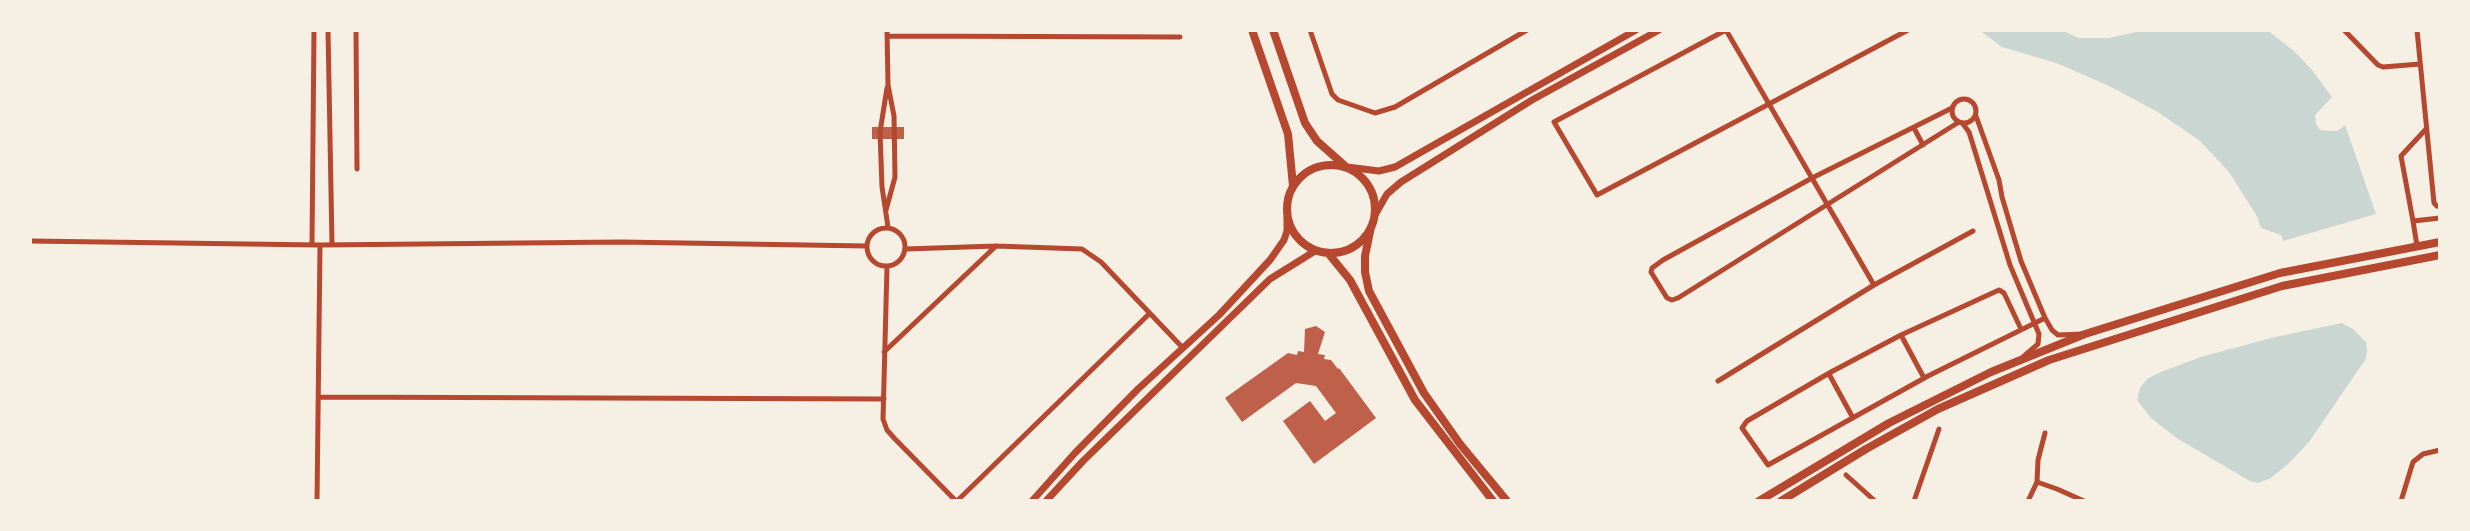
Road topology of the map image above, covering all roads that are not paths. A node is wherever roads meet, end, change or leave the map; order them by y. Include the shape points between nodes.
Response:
1 (314, 30) edge
2 (328, 30) edge
3 (356, 30) edge
4 (1252, 30) edge
5 (1273, 30) edge
6 (1310, 30) edge
7 (1525, 30) edge
8 (1636, 30) edge
9 (1659, 30) edge
10 (1726, 30) edge
11 (1908, 30) edge
12 (2344, 30) edge
13 (2417, 30) edge
14 (887, 33) edge
15 (1180, 37) dead end
16 (2420, 64) junction
17 (888, 85) junction
18 (1769, 104) junction
19 (1952, 108) junction
20 (1976, 116) junction
21 (1961, 123) junction
22 (1914, 128) junction
23 (2427, 128) junction
24 (1923, 145) junction
25 (1347, 167) junction
26 (357, 169) dead end
27 (1812, 178) junction
28 (1293, 186) junction
29 (1828, 206) junction
30 (2437, 206) dead end
31 (886, 210) junction
32 (1375, 215) junction
33 (1287, 218) junction
34 (2440, 218) edge
35 (2413, 221) junction
36 (888, 227) junction
37 (1371, 227) junction
38 (1973, 231) dead end
39 (30, 241) edge
40 (2440, 242) edge
41 (312, 244) junction
42 (332, 244) junction
43 (320, 245) junction
44 (867, 246) junction
45 (996, 246) junction
46 (2417, 246) junction
47 (906, 249) junction
48 (1315, 251) junction
49 (1328, 253) junction
50 (2440, 255) edge
51 (887, 267) junction
52 (1874, 285) junction
53 (1149, 314) junction
54 (2045, 318) junction
55 (2034, 323) junction
56 (2021, 329) junction
57 (2085, 334) junction
58 (1901, 335) junction
59 (1182, 348) junction
60 (884, 353) junction
61 (2020, 359) junction
62 (1829, 374) junction
63 (1924, 378) junction
64 (1718, 381) dead end
65 (319, 397) junction
66 (884, 399) junction
67 (1853, 418) junction
68 (1939, 429) dead end
69 (2045, 433) dead end
70 (2440, 450) edge
71 (1846, 475) dead end
72 (2037, 482) junction
73 (317, 501) edge
74 (957, 501) edge
75 (1032, 501) edge
76 (1046, 501) edge
77 (1493, 501) edge
78 (1507, 501) edge
79 (1759, 501) edge
80 (1781, 501) edge
81 (1875, 501) edge
82 (1914, 501) edge
83 (2028, 501) edge
84 (2084, 501) edge
85 (2401, 501) edge

1 - 41 street
2 - 42 street
3 - 26 street
4 - 28 main road via 1288,134
5 - 25 main road via 1305,122 1317,141
6 - 7 street via 1332,94 1375,113
8 - 25 street via 1395,167 1379,172
9 - 32 street via 1532,100 1401,183 1387,194
10 - 18 street
10 - 18 street via 1554,122 1597,195
11 - 18 street
12 - 16 street via 2378,65
13 - 16 street
14 - 15 street
14 - 17 street
16 - 23 street
17 - 31 street via 880,132
17 - 31 street via 894,116 895,177
18 - 27 street
19 - 20 street via 1958,101 1969,100 1977,108
19 - 21 street
19 - 22 street
20 - 21 street
20 - 54 street via 2021,261
21 - 24 street
21 - 55 street via 1969,132 2010,265
22 - 24 street
22 - 27 street
23 - 30 street
23 - 35 street via 2401,156
24 - 29 street
25 - 28 main road via 1317,167
25 - 32 main road via 1369,186
27 - 29 street
27 - 29 street via 1663,260 1651,272 1667,298 1678,298
28 - 33 main road
29 - 52 street
31 - 36 street
32 - 37 main road
33 - 48 main road via 1292,232
33 - 59 street via 1287,231 1278,250
34 - 35 street
35 - 46 street
36 - 44 street via 873,232
36 - 47 street via 902,234
37 - 49 main road via 1354,247
37 - 78 main road via 1364,256 1369,291 1424,393
38 - 52 street
39 - 41 street
40 - 46 main road
41 - 43 street
42 - 43 street
42 - 44 street
43 - 65 street
44 - 51 street via 872,261
45 - 47 street
45 - 53 street via 1082,248
45 - 60 street
46 - 57 main road via 2280,273
47 - 51 street via 903,258
48 - 49 main road
48 - 76 street via 1270,279
49 - 77 main road via 1350,280 1415,400
50 - 80 main road via 2281,286 2049,360 1938,410
51 - 60 street
52 - 64 street
53 - 59 street
53 - 74 street
54 - 55 street
54 - 57 street via 2058,335
55 - 56 street
55 - 61 street via 2038,344
56 - 58 street via 1999,290
56 - 63 street
57 - 61 main road
58 - 62 street
58 - 63 street
59 - 75 street
60 - 66 street
61 - 79 main road via 1870,434
62 - 67 street
62 - 67 street via 1742,428 1768,466
63 - 67 street
65 - 66 street
65 - 73 street
66 - 74 street via 887,430
68 - 82 street
69 - 72 street
70 - 85 street via 2413,462
71 - 81 street
72 - 83 street
72 - 84 street

